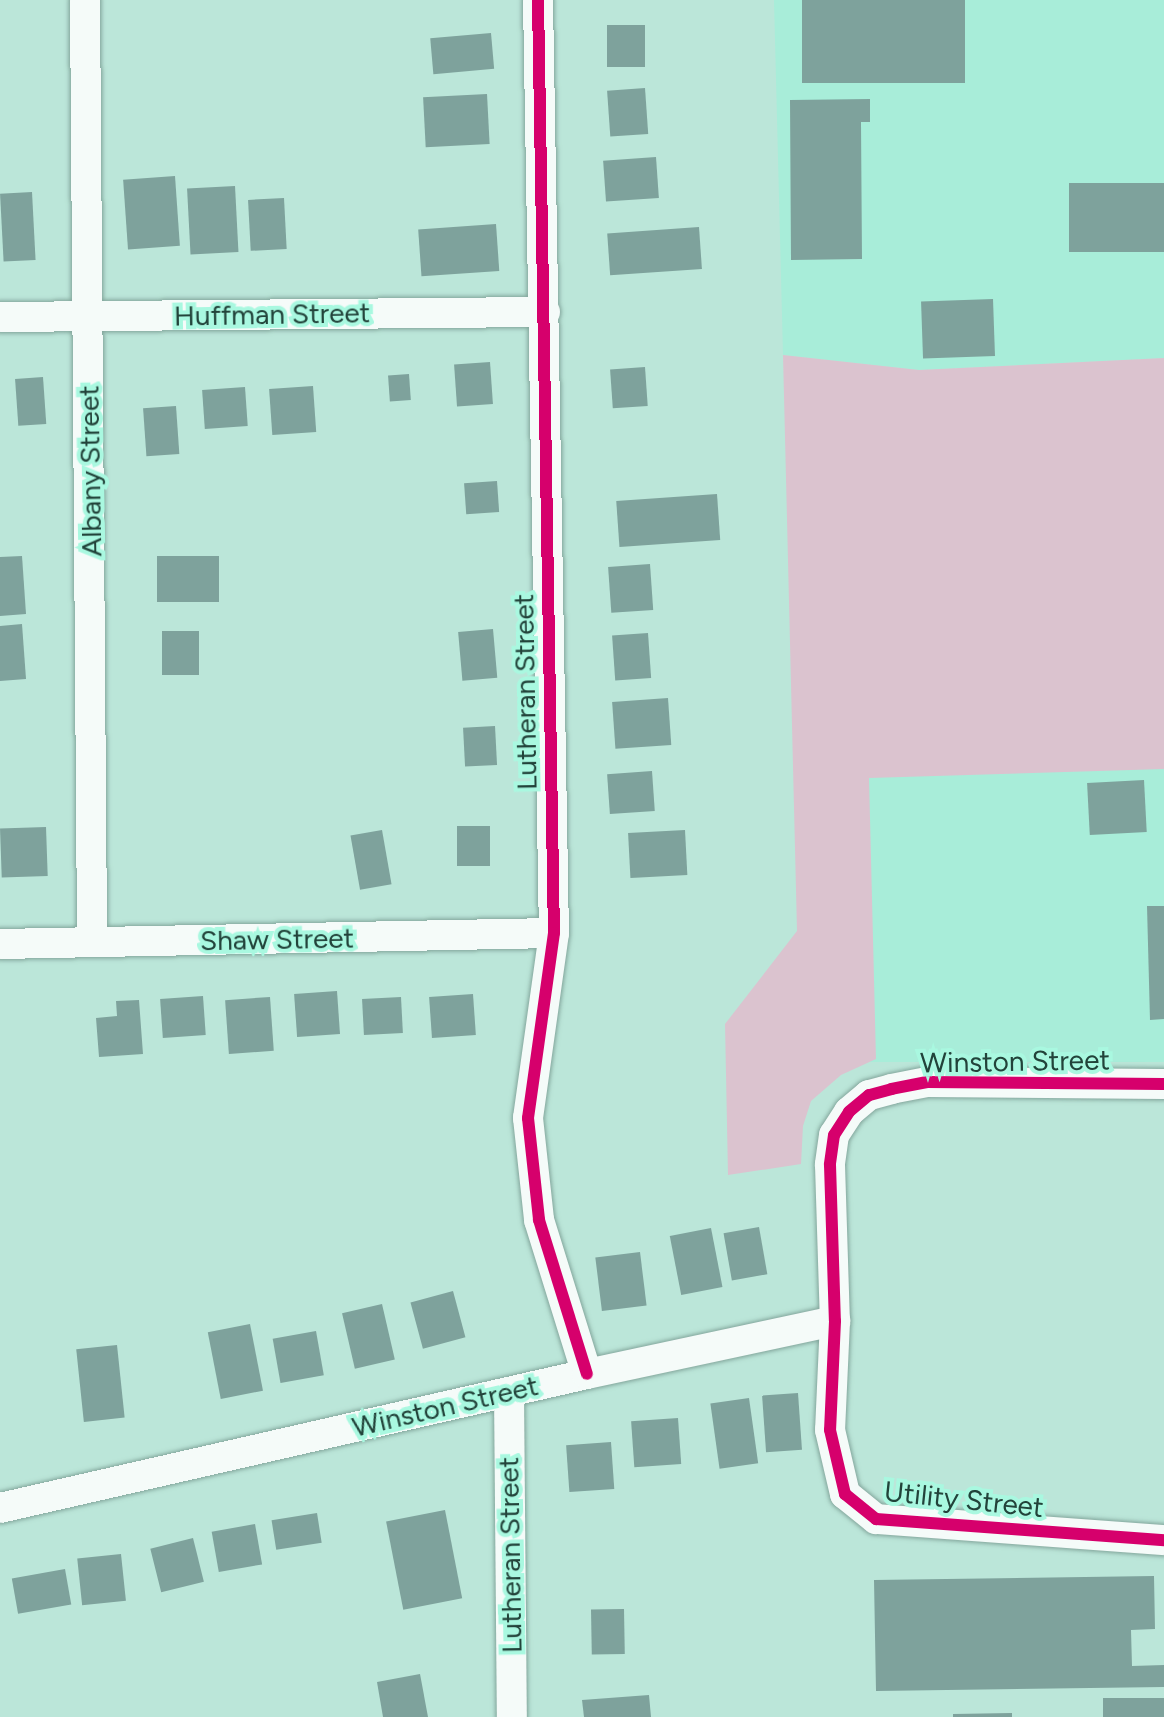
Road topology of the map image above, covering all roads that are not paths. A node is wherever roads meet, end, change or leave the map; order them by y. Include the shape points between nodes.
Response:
1 (85, 0) edge
2 (538, 0) edge
3 (545, 312) junction
4 (88, 316) junction
5 (0, 317) edge
6 (554, 933) junction
7 (92, 942) junction
8 (0, 944) edge
9 (1164, 1084) edge
10 (835, 1321) junction
11 (587, 1374) junction
12 (509, 1392) junction
13 (0, 1508) edge
14 (1164, 1540) edge
15 (512, 1717) edge

1 - 4 street, Albany Street
2 - 3 street, Lutheran Street
3 - 4 street, Huffman Street
3 - 6 street, Lutheran Street
4 - 5 street, Huffman Street
4 - 7 street, Albany Street
6 - 7 street, Shaw Street
6 - 11 street, Lutheran Street via 528,1118 539,1220
7 - 8 street, Shaw Street
9 - 10 street, Winston Street via 927,1082 869,1095 834,1135 830,1165
10 - 11 street, Winston Street
10 - 14 street, Utility Street via 830,1430 845,1494 876,1519
11 - 12 street, Winston Street
12 - 13 street, Winston Street
12 - 15 street, Lutheran Street

